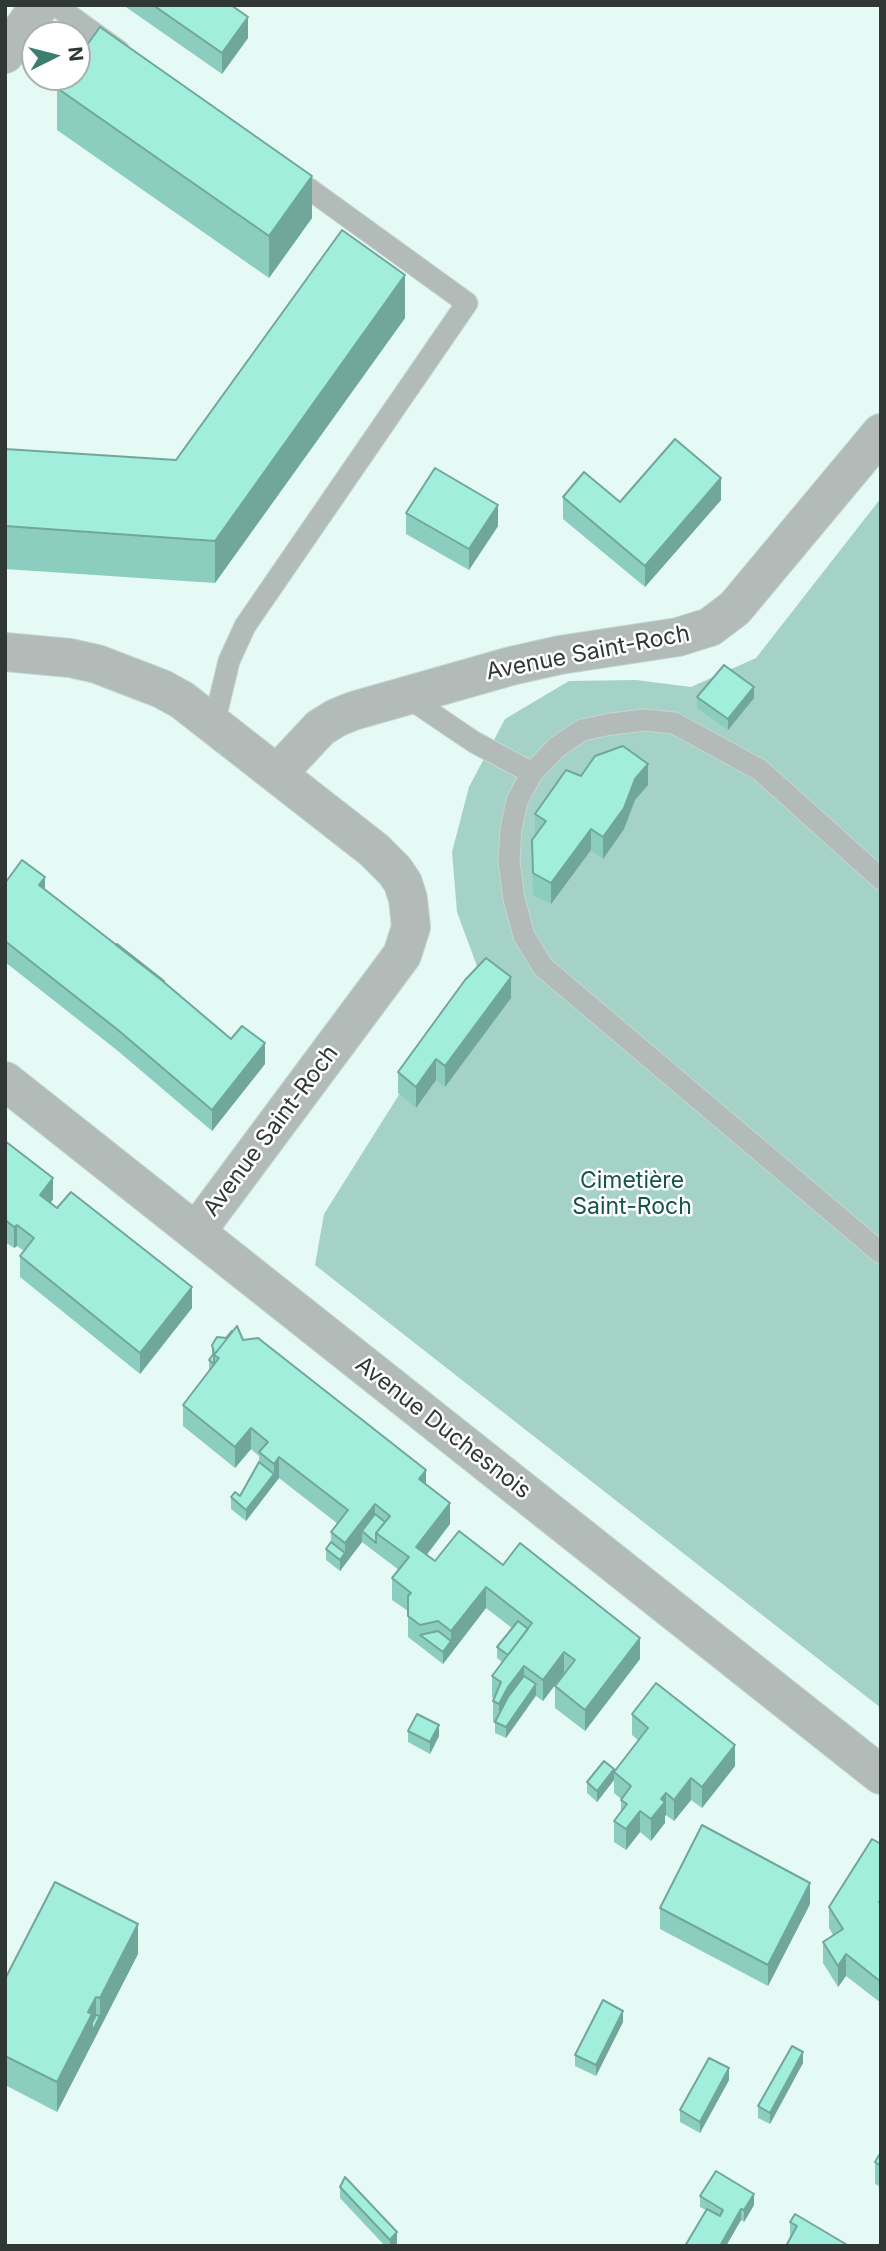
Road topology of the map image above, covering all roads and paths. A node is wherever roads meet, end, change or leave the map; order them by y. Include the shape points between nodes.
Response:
1 (40, 5) edge
2 (55, 5) edge
3 (5, 54) edge
4 (133, 62) edge
5 (278, 166) edge
6 (881, 433) edge
7 (5, 652) edge
8 (406, 696) junction
9 (211, 721) junction
10 (532, 773) junction
11 (277, 774) junction
12 (881, 879) edge
13 (5, 1081) edge
14 (196, 1232) junction
15 (881, 1254) edge
16 (881, 1775) edge

1 - 3 street
2 - 4 lane
5 - 9 lane via 467,303 245,626
6 - 8 street, Avenue Saint-Roch via 734,608 710,627 678,637 537,660
7 - 9 street, Avenue Saint-Roch via 97,664 162,689
8 - 10 lane via 474,742
8 - 11 street, Avenue Saint-Roch via 336,718
9 - 11 street, Avenue Saint-Roch
10 - 12 lane via 582,730 645,720 674,723 760,771
10 - 15 lane via 517,801 509,861 524,936 543,967
11 - 14 street, Avenue Saint-Roch via 395,871 408,899 411,927 402,955
13 - 14 street, Avenue Duchesnois
14 - 16 street, Avenue Duchesnois

